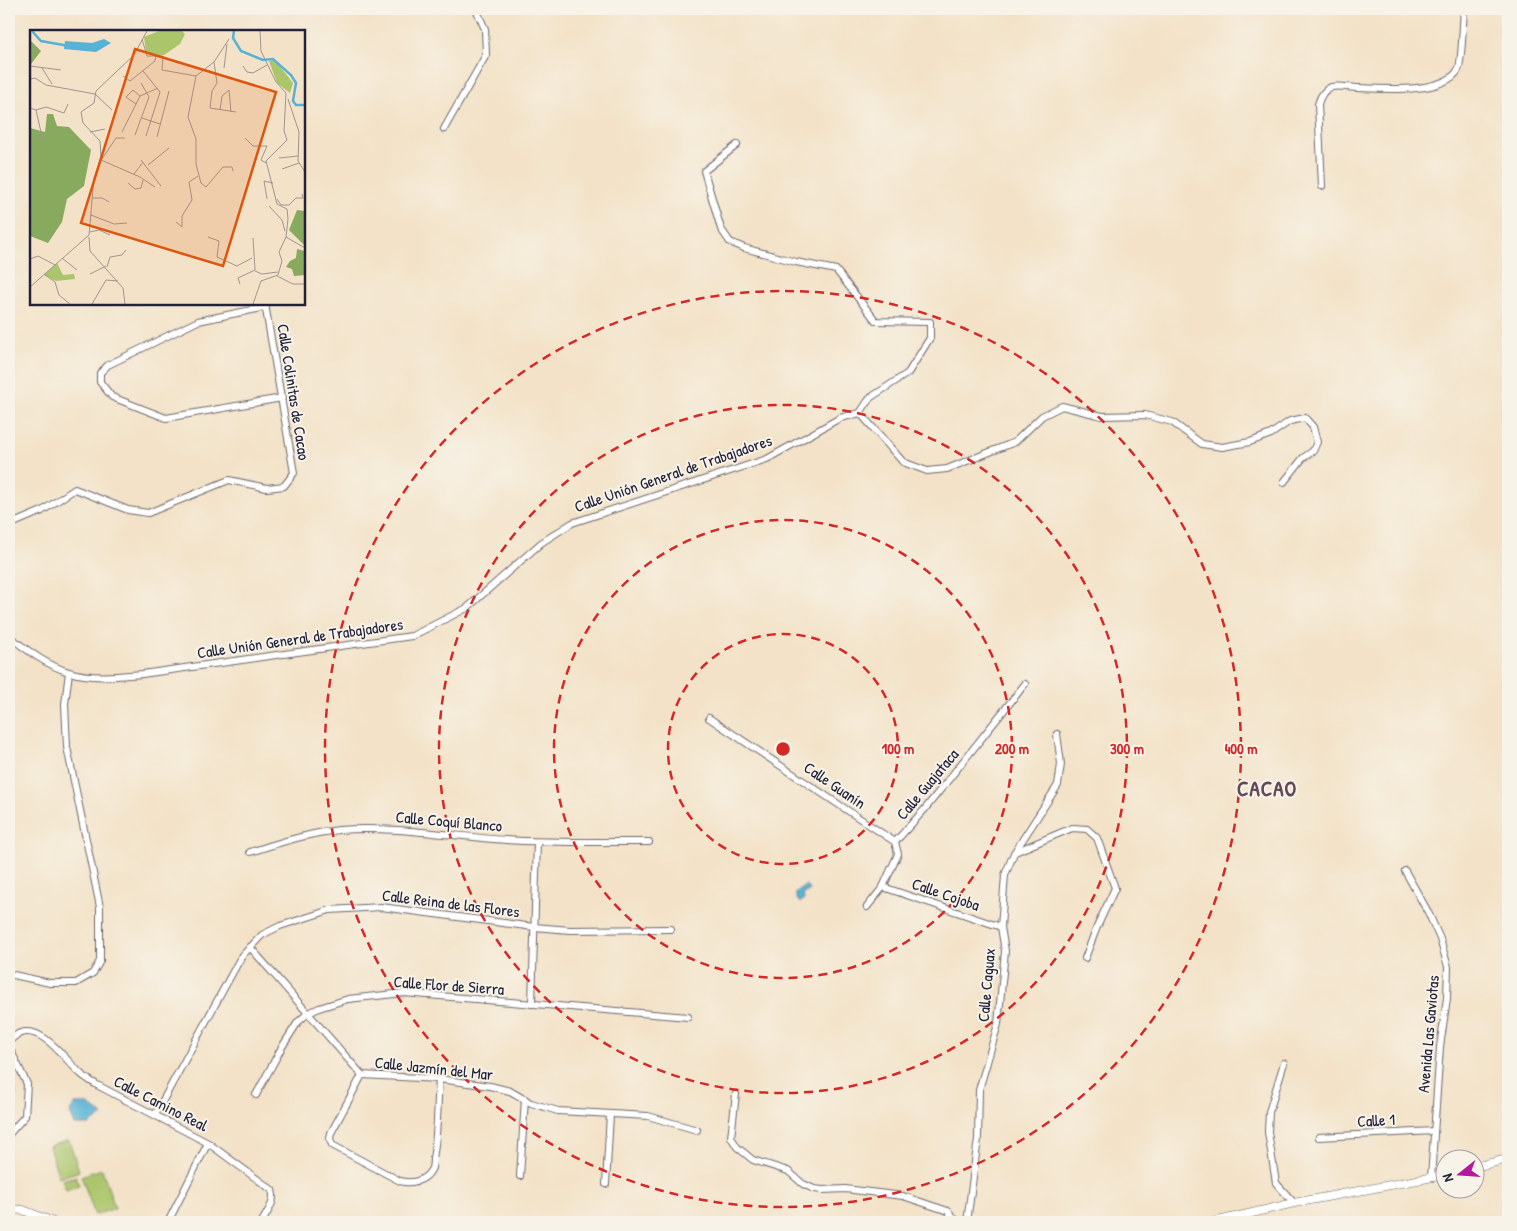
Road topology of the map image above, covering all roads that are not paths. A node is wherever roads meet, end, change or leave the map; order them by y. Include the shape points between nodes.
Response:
1 (476, 9) edge
2 (1464, 9) edge
3 (444, 129) dead end
4 (737, 145) dead end
5 (1322, 186) dead end
6 (266, 306) edge
7 (282, 398) junction
8 (860, 413) junction
9 (1284, 482) dead end
10 (9, 525) edge
11 (9, 636) edge
12 (69, 672) junction
13 (1026, 684) dead end
14 (709, 718) dead end
15 (1057, 734) dead end
16 (537, 842) junction
17 (649, 842) dead end
18 (895, 842) junction
19 (250, 852) dead end
20 (1014, 853) junction
21 (1405, 871) dead end
22 (883, 887) junction
23 (866, 907) dead end
24 (534, 927) junction
25 (1001, 927) junction
26 (671, 929) dead end
27 (250, 947) junction
28 (1085, 958) dead end
29 (9, 974) edge
30 (532, 1004) junction
31 (307, 1014) junction
32 (688, 1017) dead end
33 (9, 1041) edge
34 (9, 1047) edge
35 (1284, 1063) dead end
36 (362, 1075) junction
37 (439, 1079) junction
38 (736, 1094) dead end
39 (256, 1095) dead end
40 (525, 1099) junction
41 (610, 1114) junction
42 (155, 1115) junction
43 (697, 1130) dead end
44 (1434, 1130) junction
45 (9, 1134) edge
46 (1319, 1137) dead end
47 (208, 1143) junction
48 (1508, 1159) edge
49 (1484, 1165) edge
50 (520, 1176) dead end
51 (1434, 1177) edge
52 (1431, 1178) junction
53 (606, 1184) dead end
54 (1294, 1203) junction
55 (9, 1209) edge
56 (53, 1222) edge
57 (168, 1222) edge
58 (262, 1222) edge
59 (957, 1222) edge
60 (967, 1222) edge
61 (1214, 1222) edge

1 - 3 street via 485,29 486,55
2 - 5 street via 1459,69 1452,77 1423,88 1333,86 1321,95 1318,104
4 - 8 street via 704,171 721,229 730,242 836,270 876,321 930,322 930,338 908,373 870,398
6 - 7 street, Calle Colinitas de Cacao
6 - 7 street via 198,322 108,365 100,373 100,382 112,397 166,418
7 - 10 street, Calle Colinitas de Cacao via 294,472 284,486 267,488 229,480 148,513 128,510 75,489 42,511
8 - 9 street via 903,462 927,471 947,469 1015,442 1042,416 1062,406 1102,416 1145,415 1172,422 1202,444 1222,447 1250,442 1271,434 1290,420 1305,418 1313,427 1317,442
8 - 12 street, Calle Unión General de Trabajadores via 840,418 767,459 572,523 541,543 467,608 412,636 142,674 101,677
11 - 12 street, Calle Unión General de Trabajadores via 25,650
12 - 29 street via 65,704 67,747 100,907 100,961 93,973 76,983 50,983
13 - 18 street, Calle Guajataca
14 - 18 street, Calle Guanín
15 - 20 street, Calle Caguax via 1061,764 1058,785
16 - 17 street, Calle Coquí Blanco
16 - 19 street, Calle Coquí Blanco via 362,829 306,836
16 - 24 street
18 - 22 street, Calle Guajataca via 898,854
20 - 25 street, Calle Caguax via 1005,875
20 - 28 street via 1072,828 1088,829 1097,838 1116,888
21 - 44 street, Avenida Las Gaviotas via 1432,921 1448,967
22 - 23 street, Calle Guajataca
22 - 25 street, Calle Cojoba
24 - 26 street, Calle Reina de las Flores
24 - 27 street, Calle Reina de las Flores via 381,907 343,909 280,926 262,935
24 - 30 street
25 - 60 street, Calle Caguax via 1005,951 998,1024 978,1090 978,1139
27 - 31 street, Calle Jazmín del Mar
27 - 42 street, Calle Reina de las Flores via 241,957
30 - 31 street, Calle Flor de Sierra via 404,993 348,999
30 - 32 street, Calle Flor de Sierra
31 - 36 street, Calle Jazmín del Mar
31 - 39 street, Calle Flor de Sierra via 282,1047
33 - 42 street, Calle Camino Real via 19,1033 30,1032 46,1039 81,1075
34 - 45 street via 27,1084 25,1116
35 - 54 street via 1269,1112 1268,1132 1276,1183
36 - 37 street, Calle Jazmín del Mar
36 - 37 street via 331,1133 332,1145 408,1183 424,1178 432,1170
37 - 40 street, Calle Jazmín del Mar via 490,1086
38 - 59 street via 731,1137 737,1147 753,1160 788,1171 802,1184 814,1189 904,1196 948,1211
40 - 41 street, Calle Jazmín del Mar via 558,1111
40 - 50 street
41 - 43 street, Calle Jazmín del Mar via 648,1116
41 - 53 street
42 - 47 street, Calle Camino Real
44 - 46 street, Calle 1
44 - 52 street, Avenida Las Gaviotas
47 - 57 street
47 - 58 street, Calle Camino Real via 272,1190 273,1202
48 - 49 street
51 - 52 street
52 - 54 street
54 - 61 street
55 - 56 street via 23,1210

